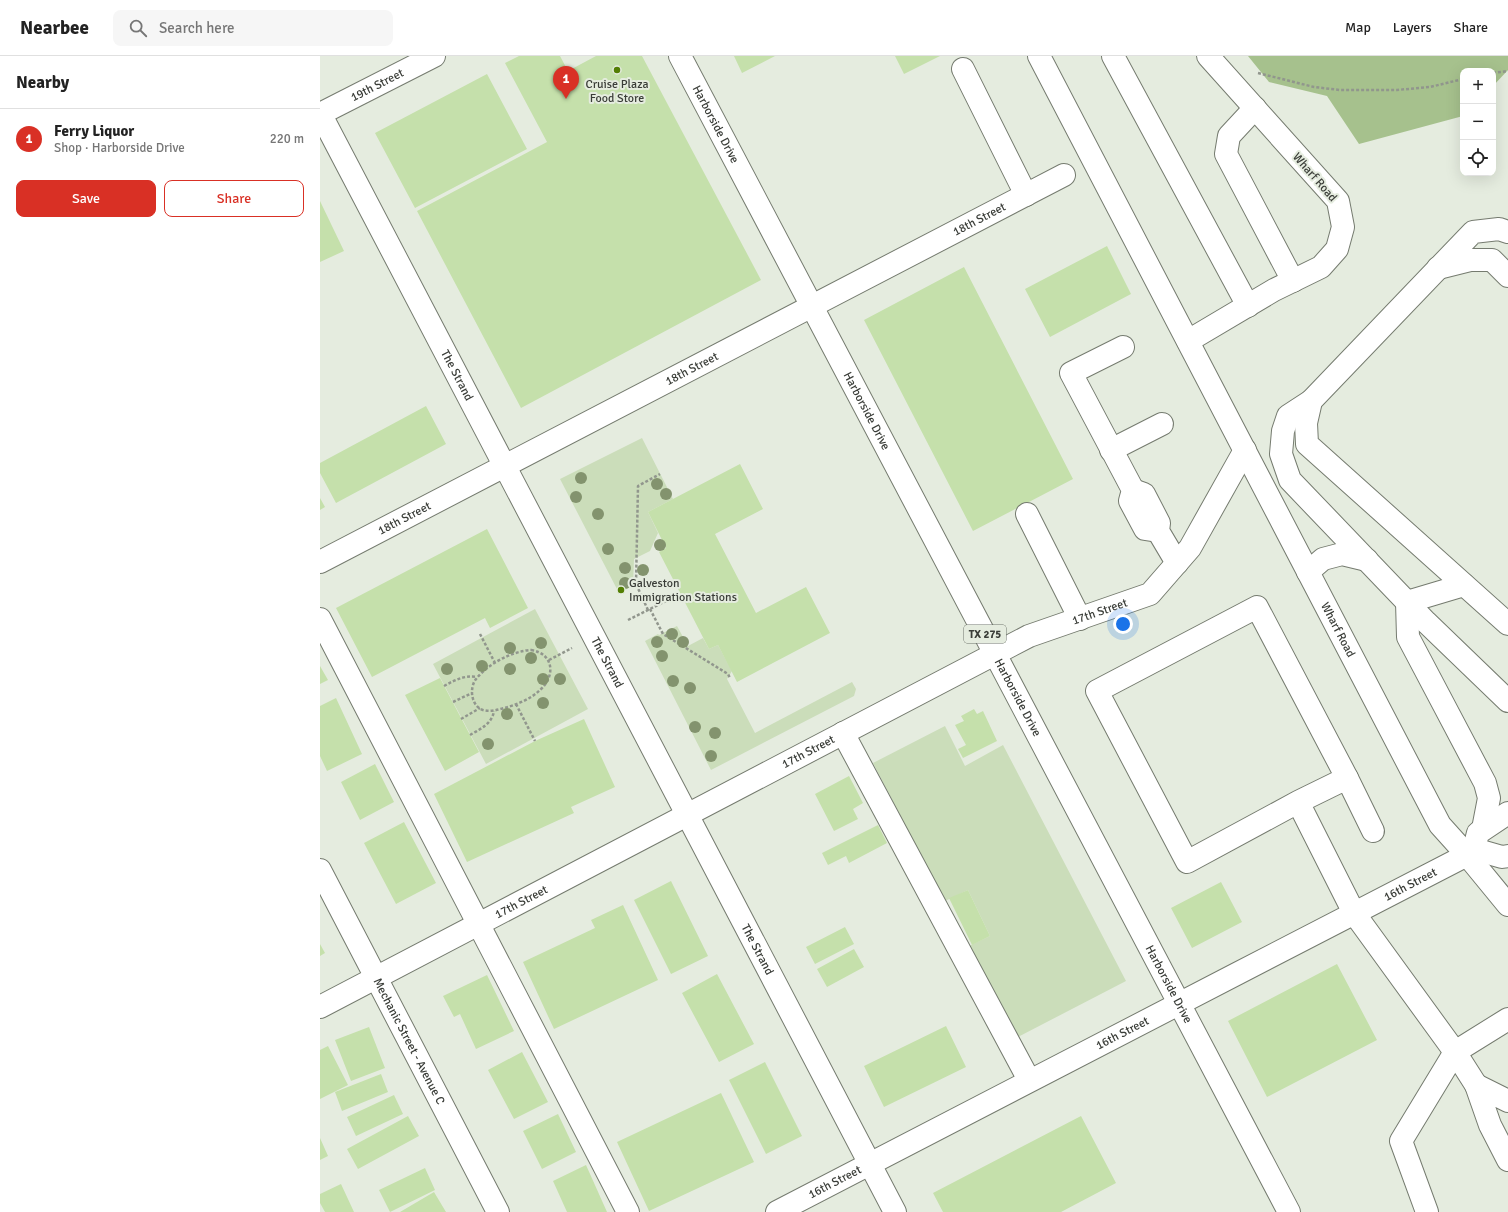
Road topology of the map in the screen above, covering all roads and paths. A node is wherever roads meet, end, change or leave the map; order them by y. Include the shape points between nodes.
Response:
1 (434, 56) edge
2 (680, 56) edge
3 (1039, 56) edge
4 (1113, 56) edge
5 (1208, 56) edge
6 (963, 69) dead end
7 (1508, 71) edge
8 (1258, 73) dead end
9 (1496, 73) edge
10 (1460, 80) edge
11 (1254, 108) junction
12 (320, 114) edge
13 (1064, 176) dead end
14 (1026, 195) junction
15 (1508, 232) edge
16 (1438, 268) junction
17 (1508, 276) edge
18 (1293, 281) junction
19 (813, 305) junction
20 (1248, 306) junction
21 (1188, 341) junction
22 (1123, 346) dead end
23 (1311, 401) junction
24 (1162, 424) dead end
25 (1111, 450) junction
26 (1245, 450) junction
27 (504, 465) junction
28 (660, 474) dead end
29 (1027, 514) dead end
30 (1367, 560) junction
31 (320, 562) edge
32 (1178, 563) junction
33 (1308, 572) junction
34 (1464, 585) junction
35 (680, 594) dead end
36 (1407, 602) junction
37 (649, 610) junction
38 (1080, 618) junction
39 (320, 619) edge
40 (628, 620) dead end
41 (1508, 624) edge
42 (480, 634) dead end
43 (572, 648) dead end
44 (996, 653) junction
45 (549, 660) junction
46 (495, 663) junction
47 (478, 678) junction
48 (730, 678) dead end
49 (444, 686) dead end
50 (472, 693) junction
51 (1508, 701) edge
52 (453, 702) dead end
53 (516, 704) junction
54 (480, 708) junction
55 (494, 710) junction
56 (461, 719) dead end
57 (843, 733) junction
58 (470, 735) dead end
59 (535, 741) dead end
60 (1346, 778) junction
61 (1298, 802) junction
62 (1508, 813) edge
63 (687, 814) junction
64 (1483, 829) junction
65 (1373, 830) dead end
66 (1471, 852) junction
67 (1508, 856) edge
68 (320, 870) edge
69 (1508, 905) edge
70 (1354, 913) junction
71 (478, 923) junction
72 (376, 977) junction
73 (1180, 1004) junction
74 (320, 1007) edge
75 (1508, 1019) edge
76 (1455, 1052) junction
77 (1029, 1080) junction
78 (1476, 1085) junction
79 (1508, 1101) edge
80 (1508, 1160) edge
81 (870, 1163) junction
82 (498, 1212) edge
83 (628, 1212) edge
84 (777, 1212) edge
85 (895, 1212) edge
86 (1290, 1212) edge
87 (1427, 1212) edge

1 - 12 street, 19th Street
2 - 19 street, Harborside Drive / TX 275
3 - 21 street, Wharf Road
4 - 20 street
5 - 11 street, Wharf Road
6 - 14 street
7 - 9 path
8 - 10 path via 1314,87 1340,90 1397,90 1430,87
11 - 18 street via 1229,136 1226,154
11 - 18 street, Wharf Road via 1338,201 1343,227 1337,249 1321,267
12 - 27 street, The Strand
13 - 14 street, 18th Street
14 - 19 street, 18th Street
15 - 16 street via 1499,229 1473,232
16 - 17 street via 1470,260 1492,260
16 - 23 street
18 - 20 street, Wharf Road
19 - 27 street, 18th Street
19 - 44 street, Harborside Drive / TX 275
20 - 21 street, Wharf Road
21 - 26 street, Wharf Road
22 - 25 street via 1071,373
23 - 30 street via 1288,416 1283,431 1281,454 1290,480
23 - 34 street via 1306,423 1307,444
24 - 25 street
25 - 32 street via 1133,490 1130,501 1145,529 1158,531
26 - 32 street, 17th Street via 1190,548
26 - 33 street, Wharf Road
27 - 31 street, 18th Street
27 - 63 street, The Strand
28 - 37 path via 638,486 636,584
29 - 38 street
30 - 33 street via 1342,554 1322,559
30 - 36 street
32 - 38 street, 17th Street via 1150,594
33 - 66 street, Wharf Road via 1440,825
34 - 36 street
34 - 41 street
35 - 37 path
36 - 51 street
36 - 64 street via 1408,637 1485,783 1488,798
37 - 40 path
37 - 48 path via 663,634 728,674
38 - 44 street, 17th Street via 1029,636
39 - 71 street
42 - 46 path
43 - 45 path
44 - 57 street, 17th Street
44 - 73 street, Harborside Drive / TX 275
45 - 46 path via 537,650 526,650
45 - 53 path via 549,673 544,686 534,695
46 - 47 path
47 - 49 path via 460,678
47 - 50 path via 473,684
50 - 52 path
50 - 54 path
53 - 55 path
53 - 59 path
54 - 55 path
54 - 56 path
55 - 58 path via 486,725
57 - 63 street, 17th Street
57 - 77 street
60 - 61 street
60 - 61 street via 1257,607 1097,691 1187,862
60 - 65 street
61 - 70 street
62 - 64 street
63 - 71 street, 17th Street
63 - 81 street, The Strand
64 - 66 street via 1478,833
66 - 67 street
66 - 69 street, Wharf Road
66 - 70 street, 16th Street
68 - 72 street, Mechanic Street - Avenue C
70 - 73 street, 16th Street
70 - 76 street
71 - 72 street, 17th Street
71 - 83 street
72 - 74 street, 17th Street
72 - 82 street, Mechanic Street - Avenue C
73 - 77 street, 16th Street
73 - 86 street, Harborside Drive / TX 275
75 - 76 street
76 - 78 street
76 - 87 street via 1401,1141
77 - 81 street, 16th Street
78 - 79 street
78 - 80 street via 1490,1125
81 - 84 street, 16th Street
81 - 85 street, The Strand

